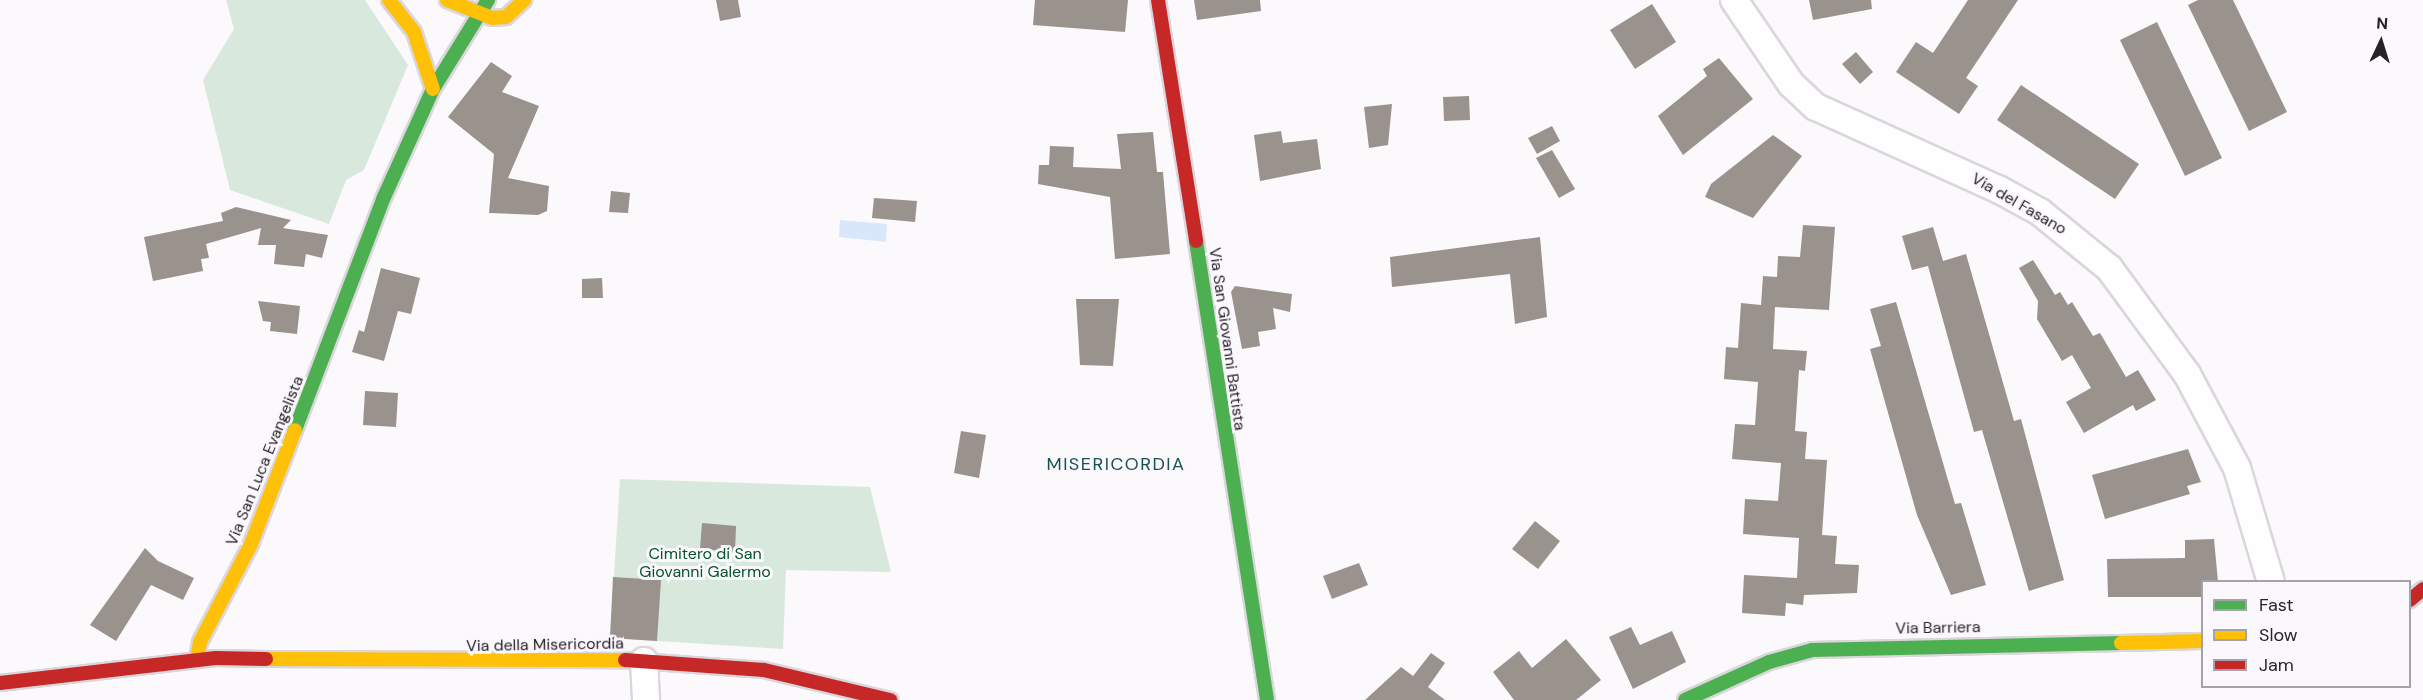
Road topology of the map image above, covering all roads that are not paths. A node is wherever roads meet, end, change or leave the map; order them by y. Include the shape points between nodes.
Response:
1 (389, 0) edge
2 (447, 0) edge
3 (488, 0) edge
4 (524, 0) edge
5 (1158, 0) edge
6 (1734, 0) edge
7 (478, 13) junction
8 (433, 89) junction
9 (2270, 580) edge
10 (2423, 589) edge
11 (2411, 598) edge
12 (2201, 641) edge
13 (197, 659) junction
14 (644, 661) junction
15 (1266, 682) junction
16 (0, 683) edge
17 (39, 689) edge
18 (646, 700) edge
19 (890, 700) edge
20 (1267, 700) edge
21 (1272, 700) edge
22 (1685, 700) edge

1 - 8 main road via 414,32
2 - 7 main road
3 - 7 main road, Via San Luca Evangelista
4 - 7 main road via 506,17
5 - 15 main road, Via San Giovanni Battista
6 - 9 street, Via del Fasano via 1791,84 1816,107 2006,194 2081,241 2109,268 2187,374 2237,468
7 - 8 main road, Via San Luca Evangelista
8 - 13 main road, Via San Luca Evangelista via 384,197 251,544 200,642
10 - 11 main road
12 - 22 main road, Via Barriera via 1812,650 1769,662
13 - 14 main road, Via della Misericordia
13 - 17 main road
14 - 18 street
14 - 19 main road, Via della Misericordia via 764,670
15 - 20 main road
15 - 21 main road
16 - 17 main road

